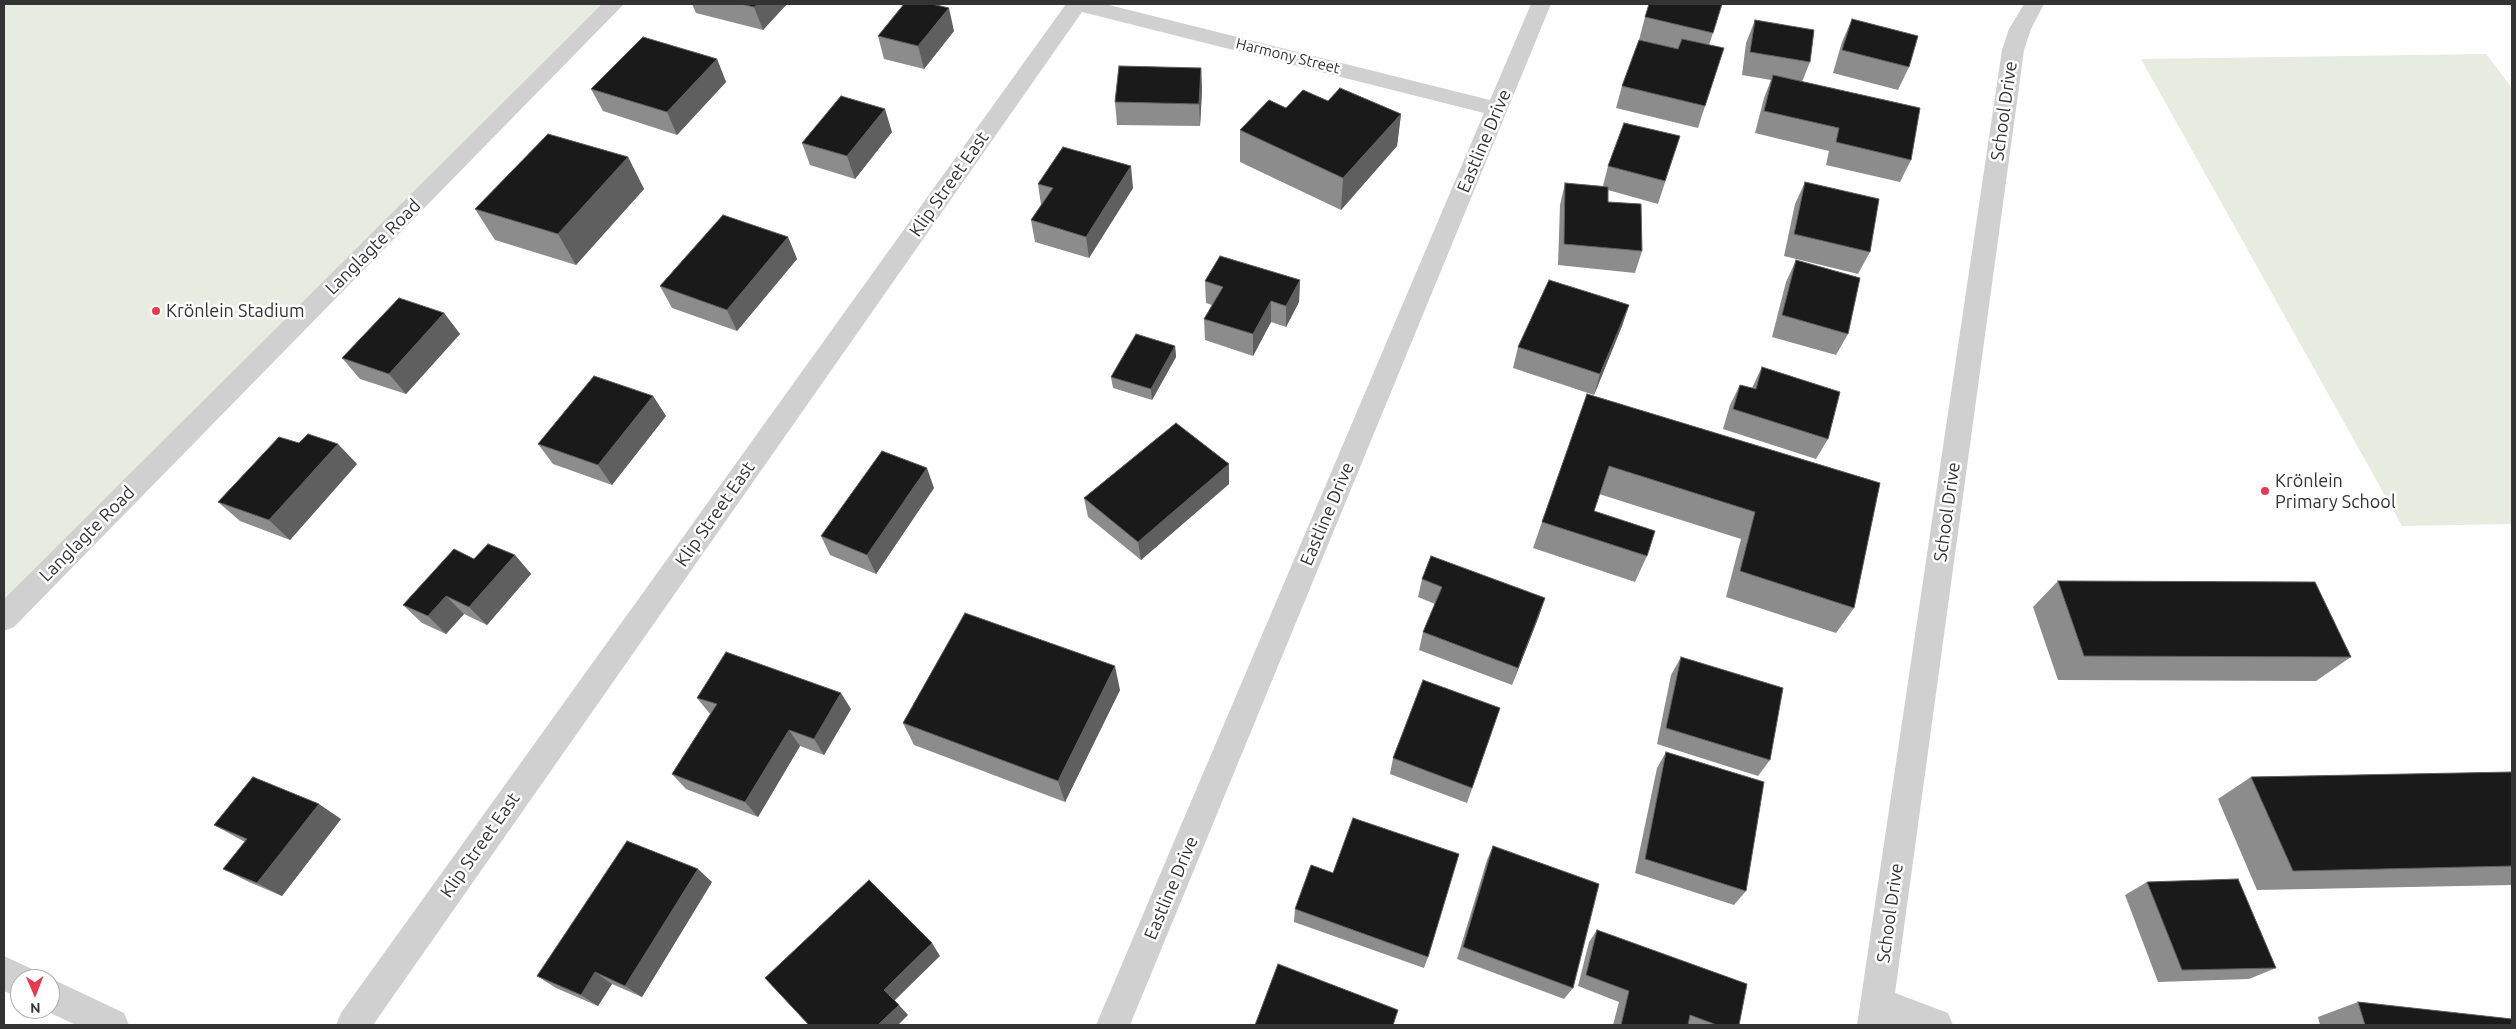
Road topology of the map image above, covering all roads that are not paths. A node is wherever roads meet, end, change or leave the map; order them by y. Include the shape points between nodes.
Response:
1 (614, 4) edge
2 (1078, 4) edge
3 (1541, 4) edge
4 (2034, 4) edge
5 (1497, 108) junction
6 (4, 618) edge
7 (60, 1000) edge
8 (1876, 1014) edge
9 (112, 1025) edge
10 (353, 1025) edge
11 (1113, 1025) edge
12 (1936, 1025) edge

1 - 6 street, Langlagte Road
2 - 5 street, Harmony Street
2 - 10 street, Klip Street East
3 - 5 street, Eastline Drive
4 - 8 street, School Drive via 2012,50
5 - 11 street, Eastline Drive
7 - 9 street
8 - 12 street

